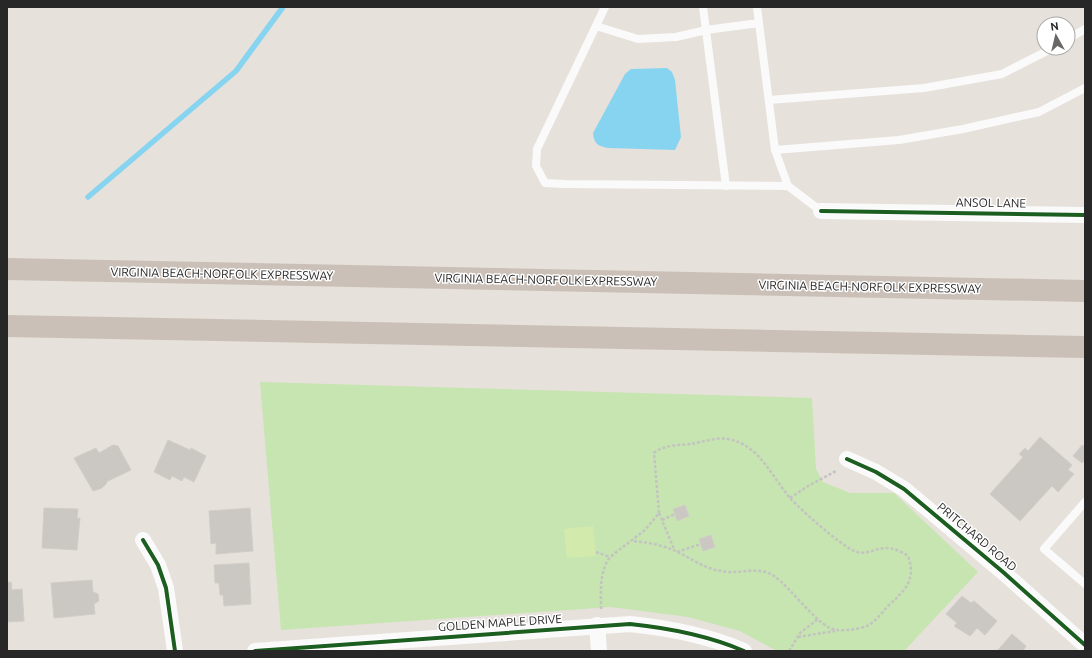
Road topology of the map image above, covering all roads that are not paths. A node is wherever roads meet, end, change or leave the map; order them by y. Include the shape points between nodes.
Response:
1 (605, 7) edge
2 (703, 7) edge
3 (757, 7) edge
4 (759, 23) junction
5 (596, 26) junction
6 (1085, 29) edge
7 (706, 30) junction
8 (1076, 34) edge
9 (1037, 56) edge
10 (1085, 88) edge
11 (769, 100) junction
12 (775, 150) junction
13 (726, 186) junction
14 (788, 186) junction
15 (821, 211) joint
16 (1085, 215) edge
17 (7, 269) edge
18 (1085, 291) edge
19 (7, 326) edge
20 (1085, 347) edge
21 (846, 459) road end
22 (1085, 502) edge
23 (143, 540) dead end
24 (1085, 584) edge
25 (597, 625) junction
26 (1085, 645) edge
27 (175, 651) edge
28 (255, 651) edge
29 (599, 651) edge
30 (744, 651) edge

1 - 5 lane
2 - 7 lane
3 - 4 lane
4 - 7 lane
4 - 11 lane
5 - 7 lane via 638,39 676,37
5 - 13 lane via 537,149 536,166 545,183
6 - 8 lane
7 - 13 lane
9 - 11 lane via 1002,74 924,88
10 - 12 lane via 1039,112 963,129 899,140
11 - 12 lane
12 - 14 lane
13 - 14 lane
14 - 15 lane
15 - 16 street, ANSOL LANE
17 - 18 highway, VIRGINIA BEACH-NORFOLK EXPRESSWAY
19 - 20 highway
21 - 26 street, PRITCHARD ROAD via 876,472 904,489
22 - 24 lane via 1044,549
23 - 27 street via 158,565 166,588
25 - 28 street, GOLDEN MAPLE DRIVE
25 - 29 street
25 - 30 street, GOLDEN MAPLE DRIVE via 630,624 668,628

